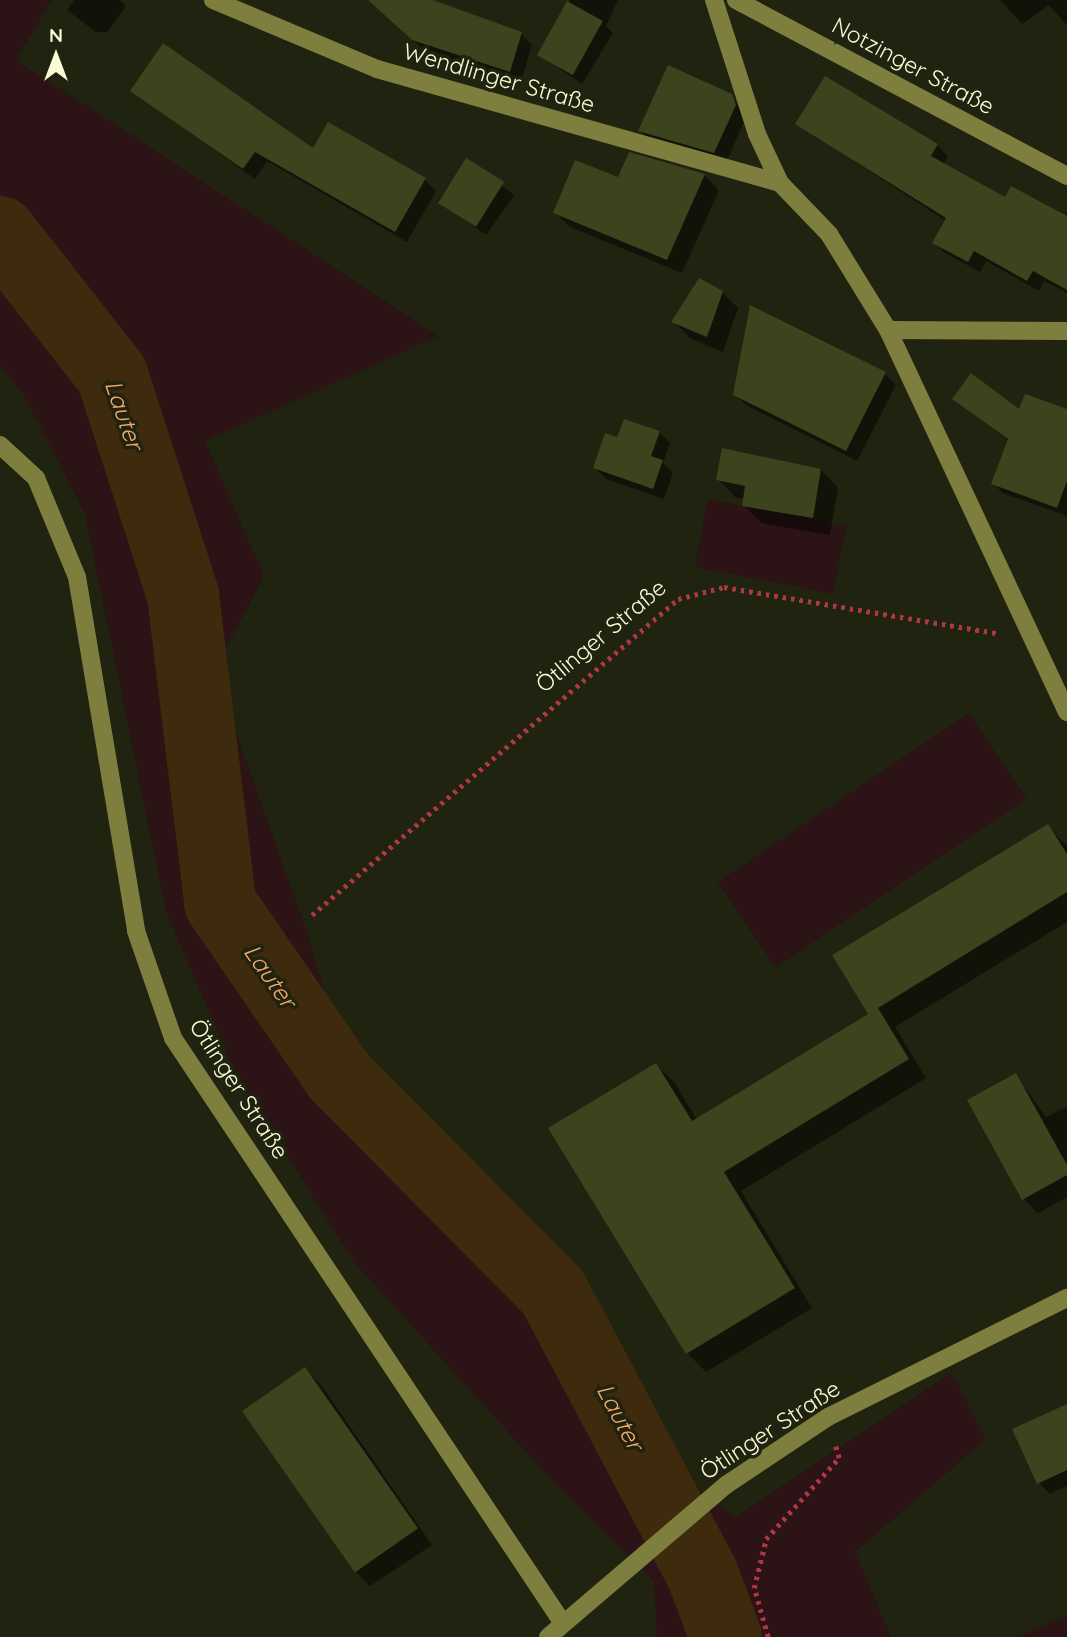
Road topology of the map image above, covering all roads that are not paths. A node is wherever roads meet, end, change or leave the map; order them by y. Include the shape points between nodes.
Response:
1 (213, 0) edge
2 (713, 0) edge
3 (736, 0) edge
4 (1067, 176) edge
5 (780, 183) junction
6 (888, 330) junction
7 (1067, 331) edge
8 (0, 445) edge
9 (1067, 712) edge
10 (1067, 1298) edge
11 (562, 1622) junction
12 (548, 1637) edge

1 - 5 street, Wendlinger Straße via 377,69
2 - 5 street via 757,134
3 - 4 street, Notzinger Straße
5 - 6 street via 829,234
6 - 7 street
6 - 9 street
8 - 11 street, Ötlinger Straße via 36,478 77,577 136,931 173,1038
10 - 11 street, Ötlinger Straße via 828,1417 726,1485
11 - 12 street, Ötlinger Straße

